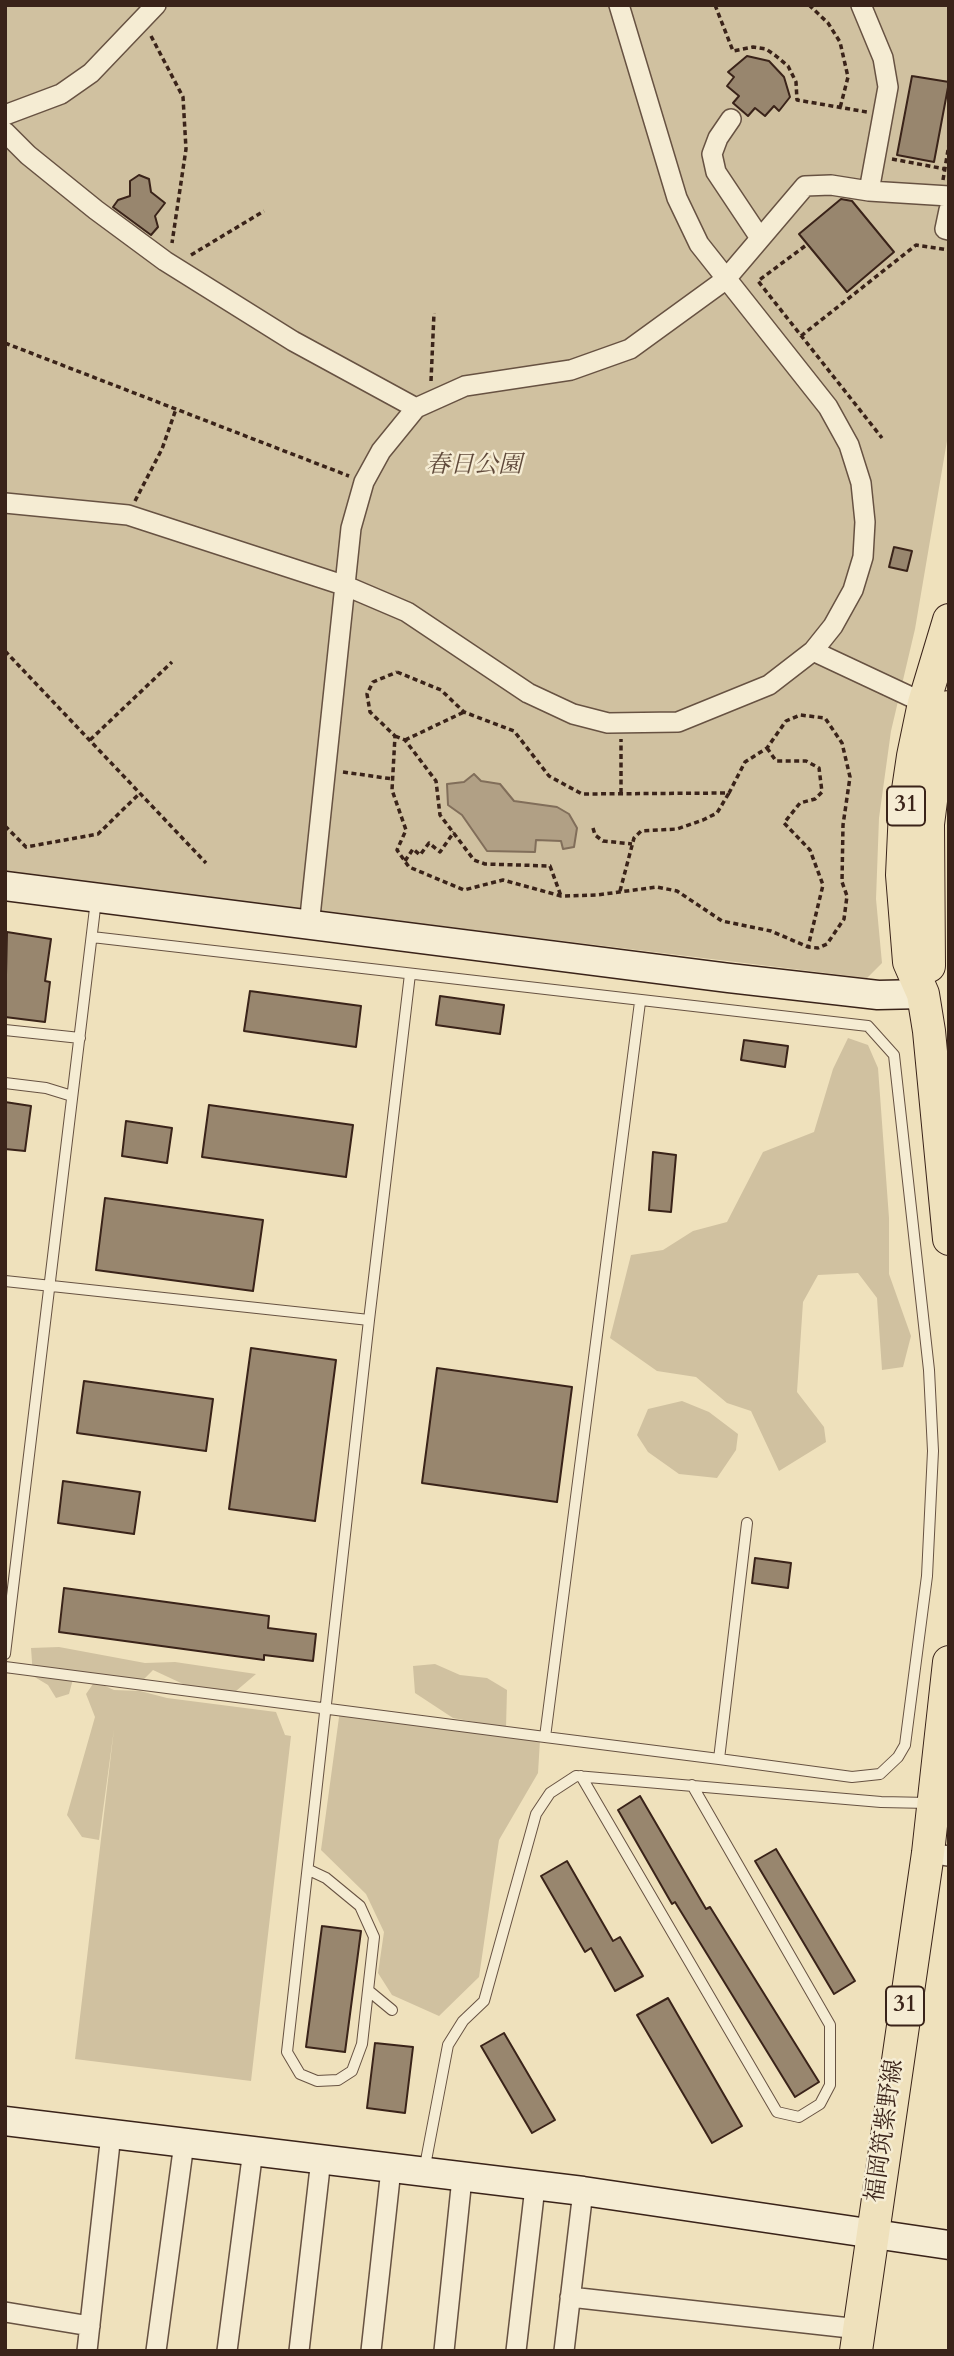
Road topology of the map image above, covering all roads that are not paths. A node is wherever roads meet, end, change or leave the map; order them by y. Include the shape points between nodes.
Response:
1 (156, 5) edge
2 (619, 5) edge
3 (861, 5) edge
4 (5, 115) edge
5 (732, 119) dead end
6 (5, 132) edge
7 (869, 191) junction
8 (949, 196) edge
9 (949, 210) edge
10 (949, 230) edge
11 (760, 238) junction
12 (725, 280) junction
13 (425, 404) junction
14 (5, 503) edge
15 (346, 586) junction
16 (949, 620) edge
17 (813, 650) junction
18 (936, 705) edge
19 (938, 824) edge
20 (5, 886) edge
21 (97, 898) junction
22 (309, 926) junction
23 (92, 937) junction
24 (410, 974) junction
25 (923, 994) junction
26 (640, 1002) junction
27 (5, 1030) edge
28 (939, 1030) edge
29 (80, 1038) junction
30 (5, 1083) edge
31 (72, 1096) junction
32 (944, 1159) edge
33 (949, 1239) edge
34 (5, 1281) edge
35 (49, 1286) junction
36 (369, 1320) junction
37 (747, 1523) dead end
38 (5, 1654) edge
39 (949, 1662) edge
40 (5, 1667) edge
41 (324, 1708) junction
42 (545, 1737) junction
43 (719, 1759) junction
44 (581, 1776) junction
45 (692, 1785) junction
46 (933, 1803) junction
47 (938, 1855) edge
48 (309, 1870) junction
49 (369, 1991) junction
50 (392, 2010) dead end
51 (5, 2121) edge
52 (111, 2134) junction
53 (184, 2143) junction
54 (253, 2150) junction
55 (321, 2159) junction
56 (391, 2169) junction
57 (424, 2172) junction
58 (462, 2178) junction
59 (535, 2186) junction
60 (583, 2191) junction
61 (871, 2232) junction
62 (949, 2245) edge
63 (570, 2297) junction
64 (5, 2312) edge
65 (90, 2326) junction
66 (857, 2340) edge
67 (87, 2351) edge
68 (156, 2351) edge
69 (227, 2351) edge
70 (299, 2351) edge
71 (371, 2351) edge
72 (444, 2351) edge
73 (516, 2351) edge
74 (564, 2351) edge

1 - 4 street via 91,73 61,94
2 - 12 street via 677,198 699,244
3 - 7 street via 883,58 888,87
5 - 11 street via 712,154 716,172
6 - 13 street via 76,195 165,261 293,341
7 - 8 street
7 - 11 street via 831,184 805,186
9 - 10 street via 945,229
11 - 12 street
12 - 13 street via 630,349 570,370 465,386
12 - 17 street via 828,407 849,445 861,483 863,557 853,590
13 - 15 street via 381,451 364,482 351,528
14 - 15 street via 128,515
15 - 17 street via 407,612 528,693 573,714 622,724 678,722 736,701 769,685
15 - 22 street
16 - 18 main road, 31
17 - 18 street
18 - 19 main road, 31
18 - 25 main road, 31 via 905,810 902,875 909,962
19 - 25 main road, 31
20 - 21 street
21 - 22 street
21 - 23 lane
22 - 25 street via 878,995
23 - 24 lane
23 - 29 lane
24 - 26 lane
24 - 36 lane
25 - 28 main road, 31
26 - 42 lane
26 - 43 lane via 868,1026 894,1055 927,1356 933,1451 931,1530 905,1745 880,1774 852,1777
27 - 29 lane
28 - 32 main road, 31
29 - 31 lane
30 - 31 lane
31 - 35 lane
32 - 33 main road, 31
34 - 35 lane
35 - 36 lane
35 - 38 lane
36 - 41 lane
37 - 43 lane
39 - 46 main road, 福岡筑紫野線 / 31
40 - 41 lane
41 - 42 lane
41 - 48 lane
42 - 43 lane
44 - 45 lane
44 - 45 lane via 776,2112 799,2117 820,2104 830,2085 830,2025
44 - 57 lane via 550,1793 536,1814 484,2001 447,2045
45 - 46 lane
46 - 47 main road, 福岡筑紫野線 / 31
47 - 61 main road, 福岡筑紫野線 / 31
48 - 49 lane via 360,1906 374,1937
48 - 49 lane via 287,2052 300,2074 317,2081 338,2080 352,2071 362,2044
49 - 50 lane
51 - 52 street
52 - 53 street
52 - 65 street
53 - 54 street
53 - 68 street
54 - 55 street
54 - 69 street
55 - 56 street
55 - 70 street
56 - 57 street
56 - 71 street
57 - 58 street
58 - 59 street
58 - 72 street
59 - 60 street
59 - 73 street
60 - 61 street
60 - 63 street
61 - 62 street
61 - 66 main road, 福岡筑紫野線 / 31
63 - 66 street
63 - 74 street
64 - 65 street
65 - 67 street

